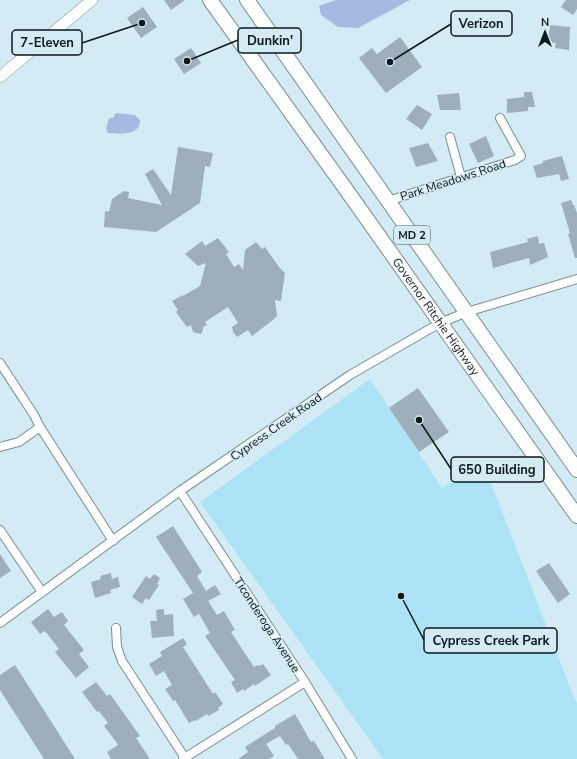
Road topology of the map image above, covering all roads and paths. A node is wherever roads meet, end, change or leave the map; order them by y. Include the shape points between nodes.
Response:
1 (92, 0) edge
2 (210, 0) edge
3 (247, 0) edge
4 (0, 77) edge
5 (500, 118) dead end
6 (450, 137) dead end
7 (461, 177) junction
8 (388, 200) junction
9 (577, 279) edge
10 (467, 312) junction
11 (440, 323) junction
12 (0, 363) edge
13 (40, 427) junction
14 (0, 447) edge
15 (577, 470) edge
16 (180, 491) junction
17 (577, 516) edge
18 (0, 530) edge
19 (113, 541) junction
20 (42, 592) junction
21 (0, 623) edge
22 (116, 628) dead end
23 (304, 682) junction
24 (184, 759) edge
25 (352, 759) edge

1 - 4 street
2 - 11 highway, Governor Ritchie Highway / MD 2
3 - 8 highway, MD 2
5 - 7 street, Park Meadows Road via 521,156
6 - 7 street
7 - 8 street, Park Meadows Road
8 - 10 highway, MD 2
9 - 10 street, Cypress Creek Road
10 - 11 street, Cypress Creek Road
10 - 15 highway, MD 2
11 - 16 street, Cypress Creek Road via 350,375
11 - 17 highway, Governor Ritchie Highway / MD 2
12 - 13 street
13 - 14 street via 19,442
13 - 19 street
16 - 19 street, Cypress Creek Road
16 - 23 street, Ticonderoga Avenue
18 - 20 street
19 - 20 street, Cypress Creek Road
20 - 21 street, Cypress Creek Road
22 - 24 street via 117,647 122,661
23 - 24 street
23 - 25 street, Ticonderoga Avenue

